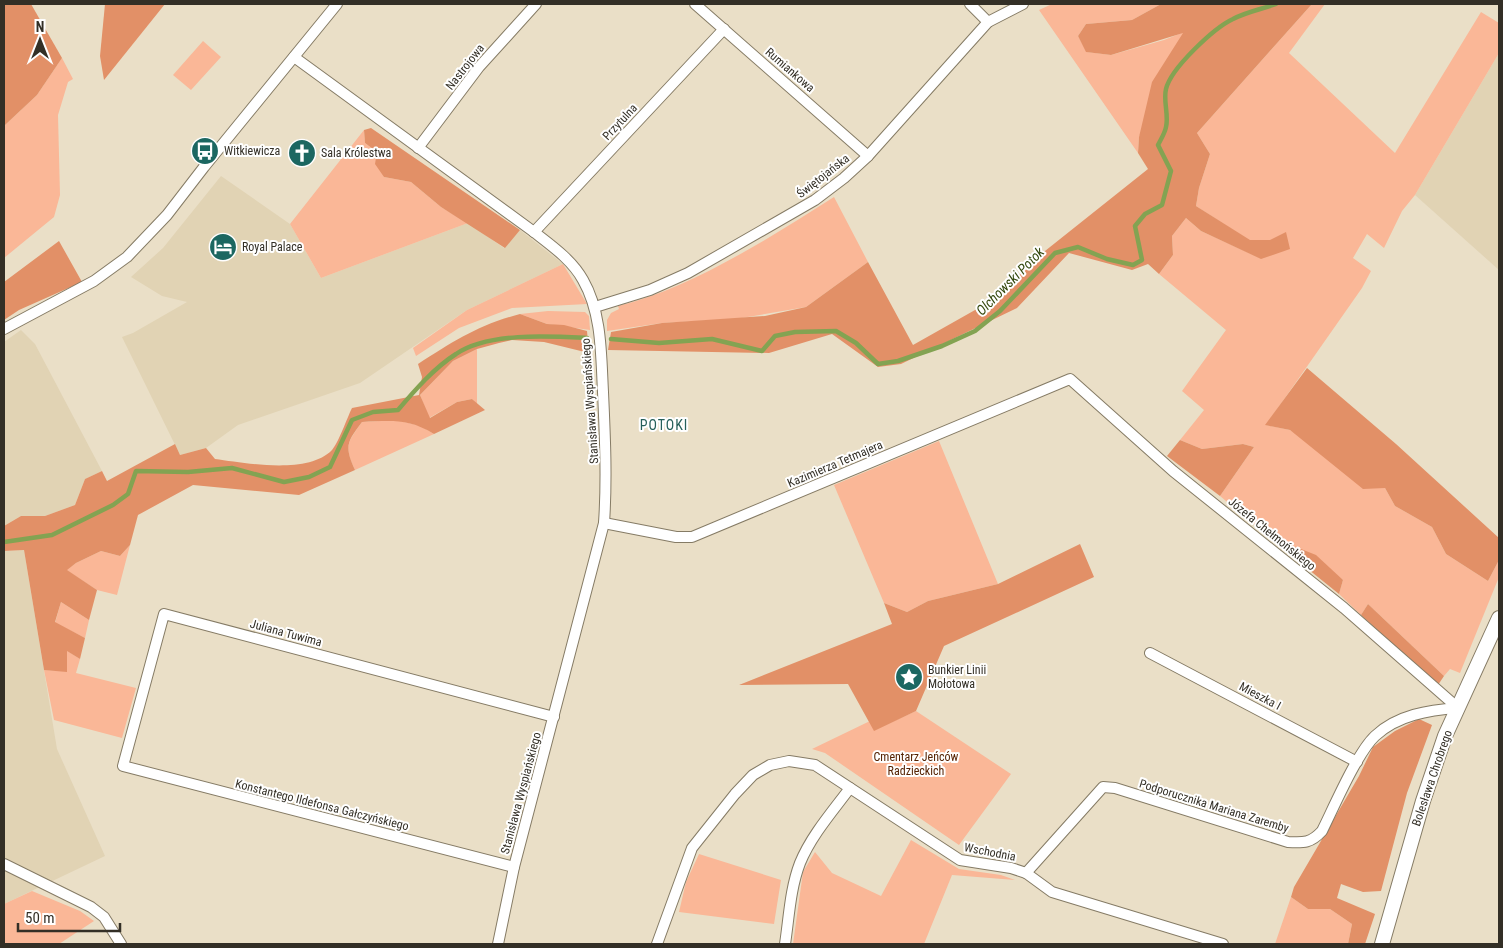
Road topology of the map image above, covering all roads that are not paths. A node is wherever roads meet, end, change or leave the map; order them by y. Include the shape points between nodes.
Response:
1 (337, 4) edge
2 (536, 4) edge
3 (695, 4) edge
4 (970, 4) edge
5 (1023, 4) edge
6 (988, 22) junction
7 (724, 29) junction
8 (294, 57) junction
9 (418, 148) junction
10 (868, 156) junction
11 (534, 232) junction
12 (595, 307) junction
13 (4, 329) edge
14 (1070, 379) joint
15 (604, 523) junction
16 (1499, 618) edge
17 (1150, 653) dead end
18 (1458, 708) junction
19 (554, 717) junction
20 (1357, 762) junction
21 (123, 766) joint
22 (850, 788) junction
23 (4, 864) edge
24 (514, 868) junction
25 (1026, 873) junction
26 (121, 944) edge
27 (498, 944) edge
28 (657, 944) edge
29 (785, 944) edge
30 (1223, 944) edge
31 (1382, 944) edge

1 - 8 street
2 - 9 street, Nastrojowa via 479,67
3 - 7 street, Rumiankowa
4 - 6 street
5 - 6 street, Świętojańska
6 - 10 street, Świętojańska
7 - 10 street, Rumiankowa
7 - 11 street, Przytulna
8 - 9 street, Stanisława Wyspiańskiego
8 - 13 street via 167,215 127,257 94,281
9 - 11 street, Stanisława Wyspiańskiego
10 - 12 street, Świętojańska via 815,200 748,240 650,290
11 - 12 street, Stanisława Wyspiańskiego via 566,258 583,279
12 - 15 street, Stanisława Wyspiańskiego via 607,472
14 - 15 street, Kazimierza Tetmajera via 692,537 676,537
14 - 18 street, Józefa Chełmońskiego via 1173,471 1344,608
15 - 19 street, Stanisława Wyspiańskiego
16 - 18 street, Bolesława Chrobrego
17 - 20 street, Mieszka I
18 - 20 street, Podporucznika Mariana Zaremby via 1429,710 1405,718 1374,736
18 - 31 street, Bolesława Chrobrego via 1423,801
19 - 21 street, Juliana Tuwima via 164,614
19 - 24 street, Stanisława Wyspiańskiego
20 - 25 street, Podporucznika Mariana Zaremby via 1322,831 1314,840 1288,842 1103,787
21 - 24 street, Konstantego Ildefonsa Gałczyńskiego
22 - 25 street, Wschodnia via 960,860
22 - 28 street, Wschodnia via 815,765 789,761 770,765 753,776 692,848
22 - 29 street via 810,843 800,865
23 - 26 street via 91,907 104,917
24 - 27 street, Stanisława Wyspiańskiego
25 - 30 street, Wschodnia via 1052,892

